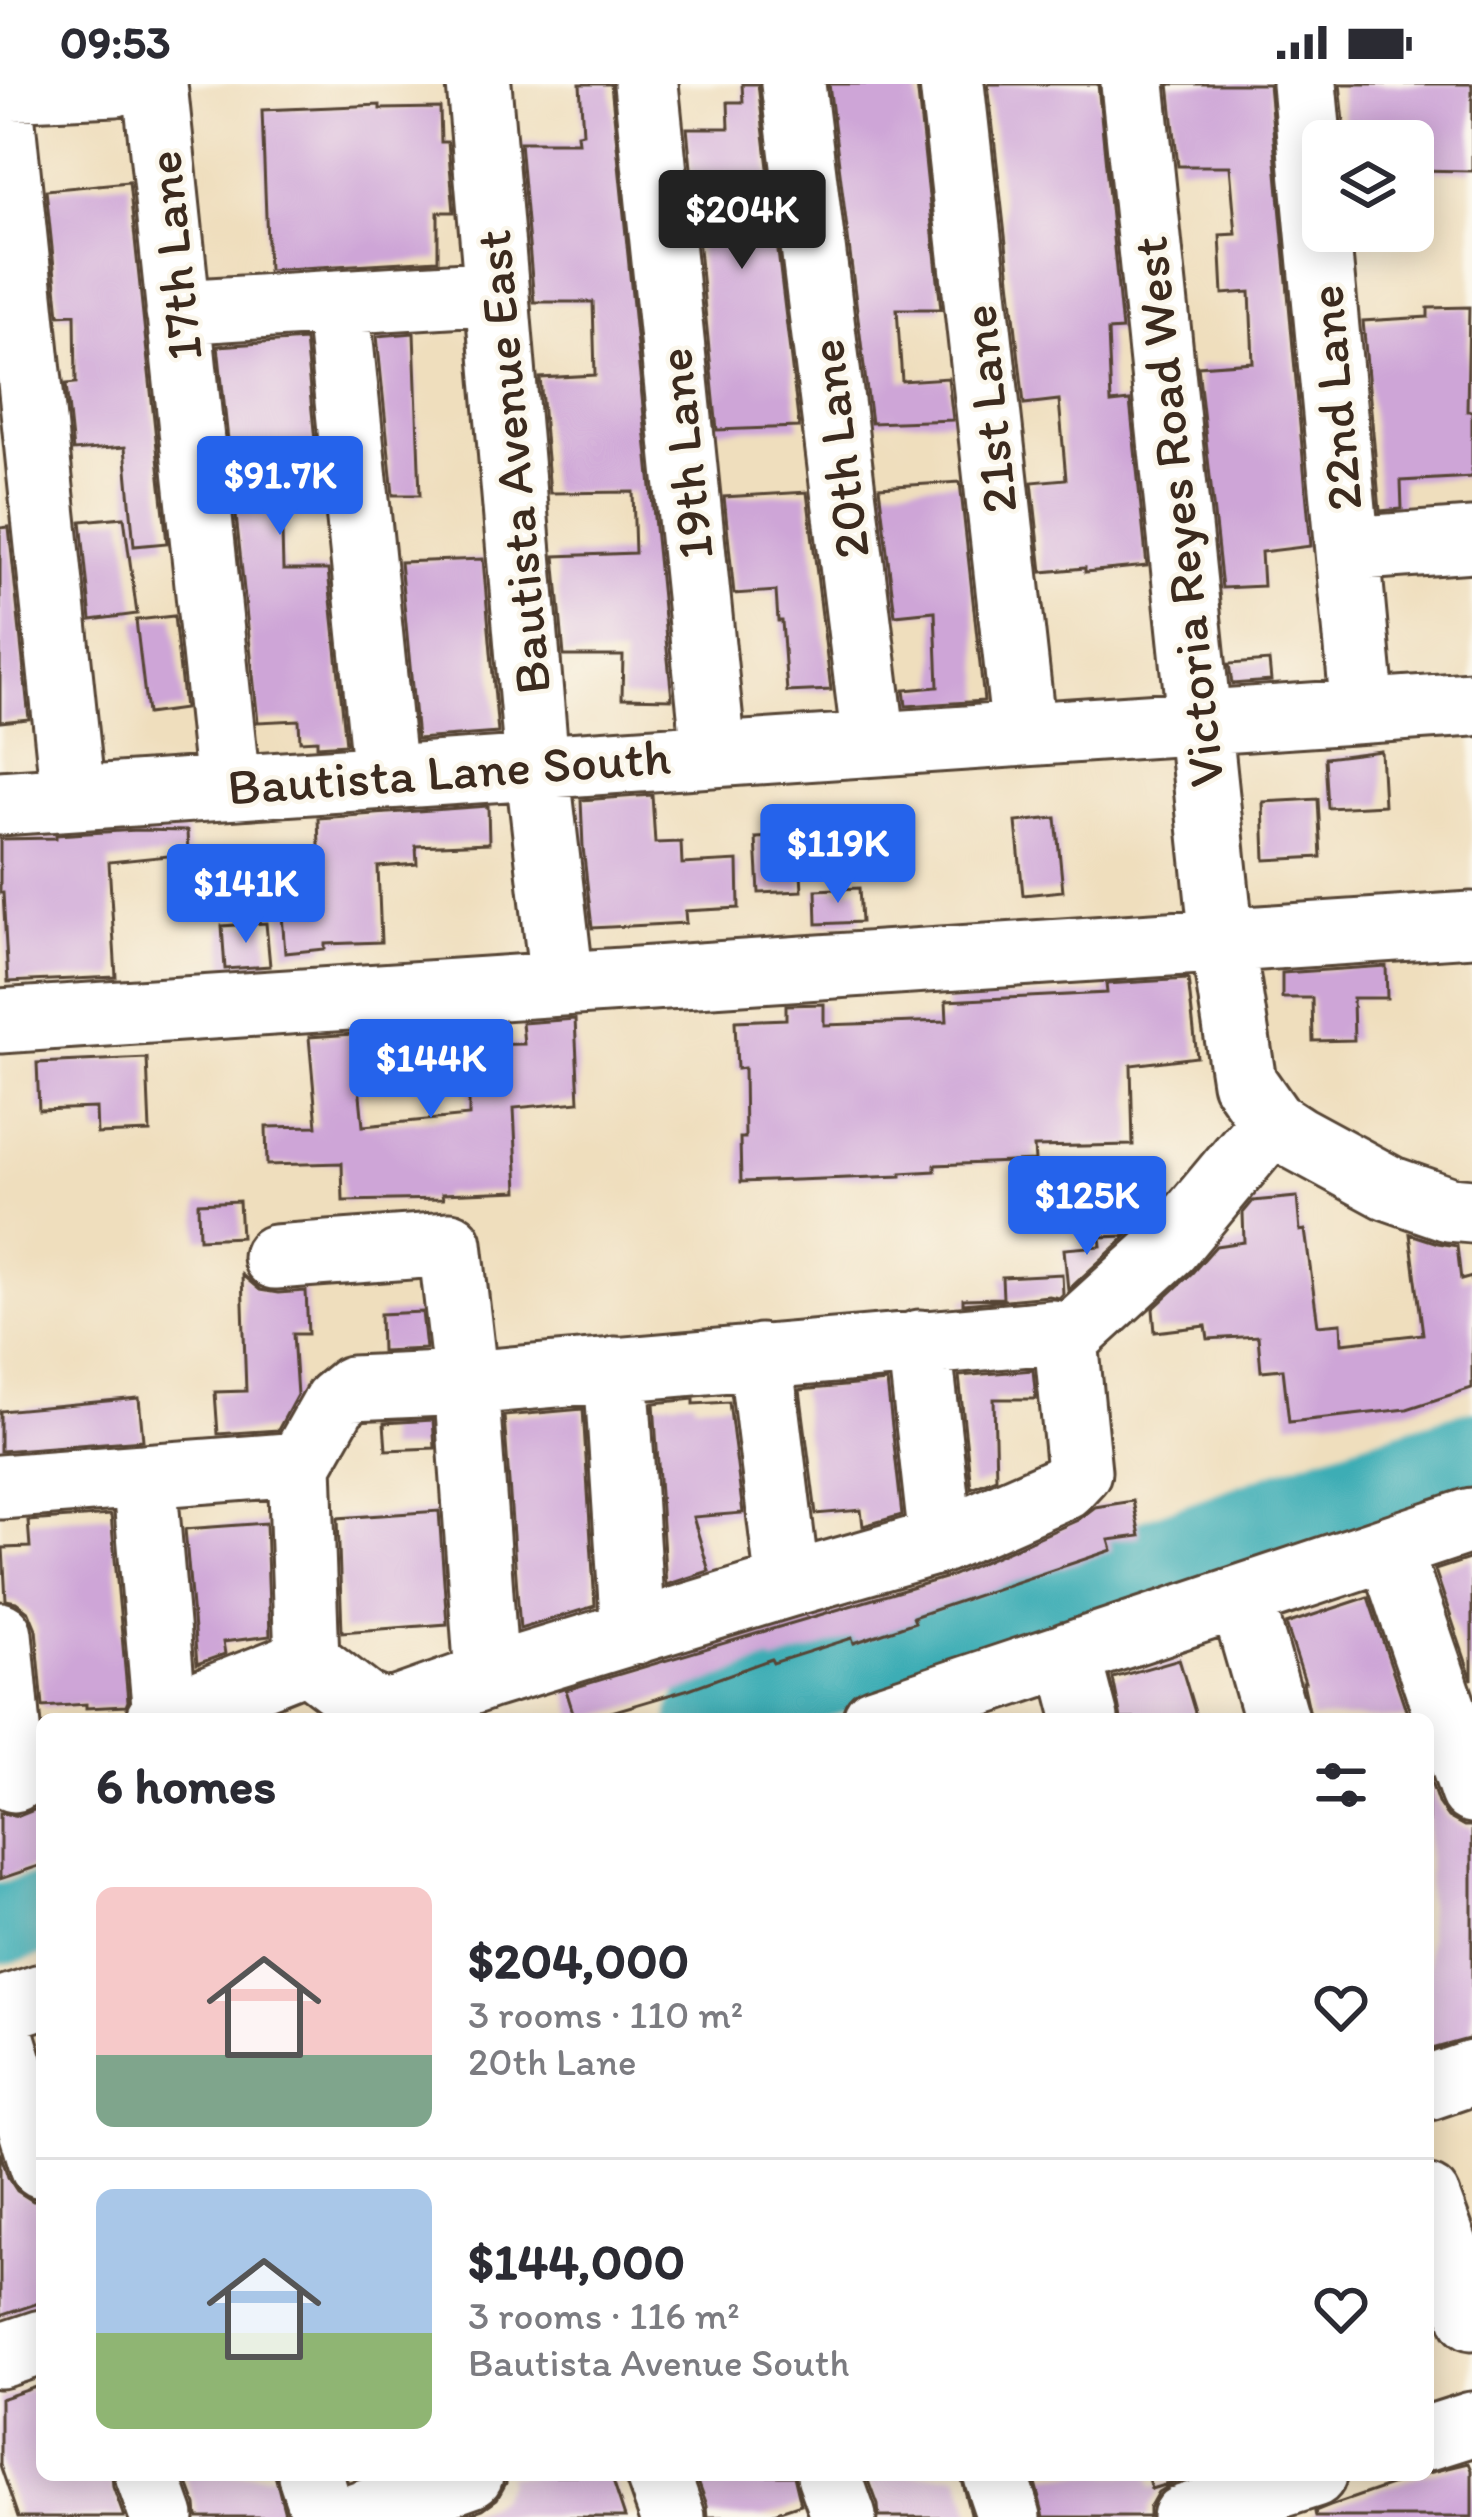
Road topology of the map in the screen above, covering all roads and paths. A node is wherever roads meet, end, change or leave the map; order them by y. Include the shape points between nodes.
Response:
1 (116, 84) edge
2 (155, 84) edge
3 (479, 84) edge
4 (646, 84) edge
5 (794, 84) edge
6 (952, 84) edge
7 (1133, 84) edge
8 (1304, 84) edge
9 (0, 91) edge
10 (497, 292) junction
11 (337, 302) junction
12 (178, 313) junction
13 (1472, 541) edge
14 (1348, 549) junction
15 (1472, 704) edge
16 (1363, 711) junction
17 (1198, 722) junction
18 (1024, 733) junction
19 (874, 743) junction
20 (714, 753) junction
21 (537, 765) junction
22 (385, 776) junction
23 (228, 786) junction
24 (74, 796) junction
25 (0, 803) edge
26 (1472, 924) edge
27 (1222, 940) junction
28 (562, 983) junction
29 (0, 1022) edge
30 (1272, 1121) junction
31 (1472, 1211) edge
32 (275, 1257) dead end
33 (1066, 1340) junction
34 (919, 1342) junction
35 (760, 1356) junction
36 (616, 1370) junction
37 (466, 1383) junction
38 (300, 1464) junction
39 (144, 1476) junction
40 (0, 1487) edge
41 (1472, 1520) edge
42 (941, 1541) junction
43 (1388, 1548) junction
44 (788, 1585) junction
45 (1241, 1597) junction
46 (633, 1633) junction
47 (0, 1634) edge
48 (1069, 1654) junction
49 (307, 1660) junction
50 (488, 1678) junction
51 (161, 1713) edge
52 (174, 1713) edge
53 (908, 1713) edge
54 (1084, 1713) edge
55 (1274, 1713) edge
56 (19, 1778) edge
57 (1472, 1793) edge
58 (1434, 1808) edge
59 (36, 1998) edge
60 (0, 2010) edge
61 (0, 2029) edge
62 (1472, 2073) edge
63 (1434, 2086) edge
64 (36, 2146) edge
65 (1434, 2211) edge
66 (1466, 2283) edge
67 (36, 2344) edge
68 (0, 2356) edge
69 (1472, 2424) edge
70 (1434, 2436) edge
71 (149, 2481) edge
72 (312, 2481) edge
73 (660, 2481) edge
74 (831, 2481) edge
75 (997, 2481) edge
76 (1168, 2481) edge
77 (1295, 2481) edge
78 (1327, 2481) edge
79 (470, 2486) edge
80 (162, 2517) edge
81 (325, 2517) edge
82 (352, 2517) edge
83 (673, 2517) edge
84 (844, 2517) edge
85 (1009, 2517) edge
86 (1182, 2517) edge
87 (1341, 2517) edge

1 - 9 street
2 - 12 street, 17th Lane
3 - 10 street, Bautista Avenue East
4 - 20 street, 19th Lane
5 - 19 street, 20th Lane
6 - 18 street, 21st Lane
7 - 17 street, Victoria Reyes Road West
8 - 14 street, 22nd Lane
9 - 24 street
10 - 11 street
10 - 21 street, Bautista Avenue East
11 - 12 street
11 - 22 street
12 - 23 street, 17th Lane
13 - 14 street
14 - 16 street, 22nd Lane
15 - 16 street, Bautista Lane South
16 - 17 street, Bautista Lane South
17 - 18 street, Bautista Lane South
17 - 27 street, Victoria Reyes Road West
18 - 19 street, Bautista Lane South
19 - 20 street, Bautista Lane South
20 - 21 street, Bautista Lane South
21 - 22 street, Bautista Lane South
21 - 28 street, Bautista Avenue East
22 - 23 street, Bautista Lane South
23 - 24 street, Bautista Lane South
24 - 25 street, Bautista Lane South
26 - 27 street
27 - 28 street
27 - 30 street, Victoria Reyes Road West via 1244,1082
28 - 29 street
30 - 31 street via 1388,1188
30 - 33 street via 1168,1247
32 - 37 street via 450,1244
33 - 34 street via 1052,1332
33 - 42 street via 1079,1471 1064,1487
34 - 35 street
34 - 42 street
35 - 36 street
35 - 44 street
36 - 37 street
36 - 46 street
37 - 38 street via 352,1388 335,1402
37 - 50 street
38 - 39 street
38 - 49 street
39 - 40 street
39 - 51 street
41 - 43 street
42 - 44 street
43 - 45 street
43 - 57 street
44 - 46 street
45 - 48 street
45 - 55 street
46 - 50 street
47 - 56 street
48 - 53 street
48 - 54 street
49 - 50 street via 382,1711
49 - 52 street
57 - 58 street
59 - 60 street
61 - 64 street
62 - 63 street
65 - 66 street
67 - 68 street
69 - 70 street
71 - 80 street
72 - 81 street
73 - 83 street
74 - 84 street
75 - 85 street
76 - 86 street
77 - 86 street
78 - 87 street
79 - 82 street

